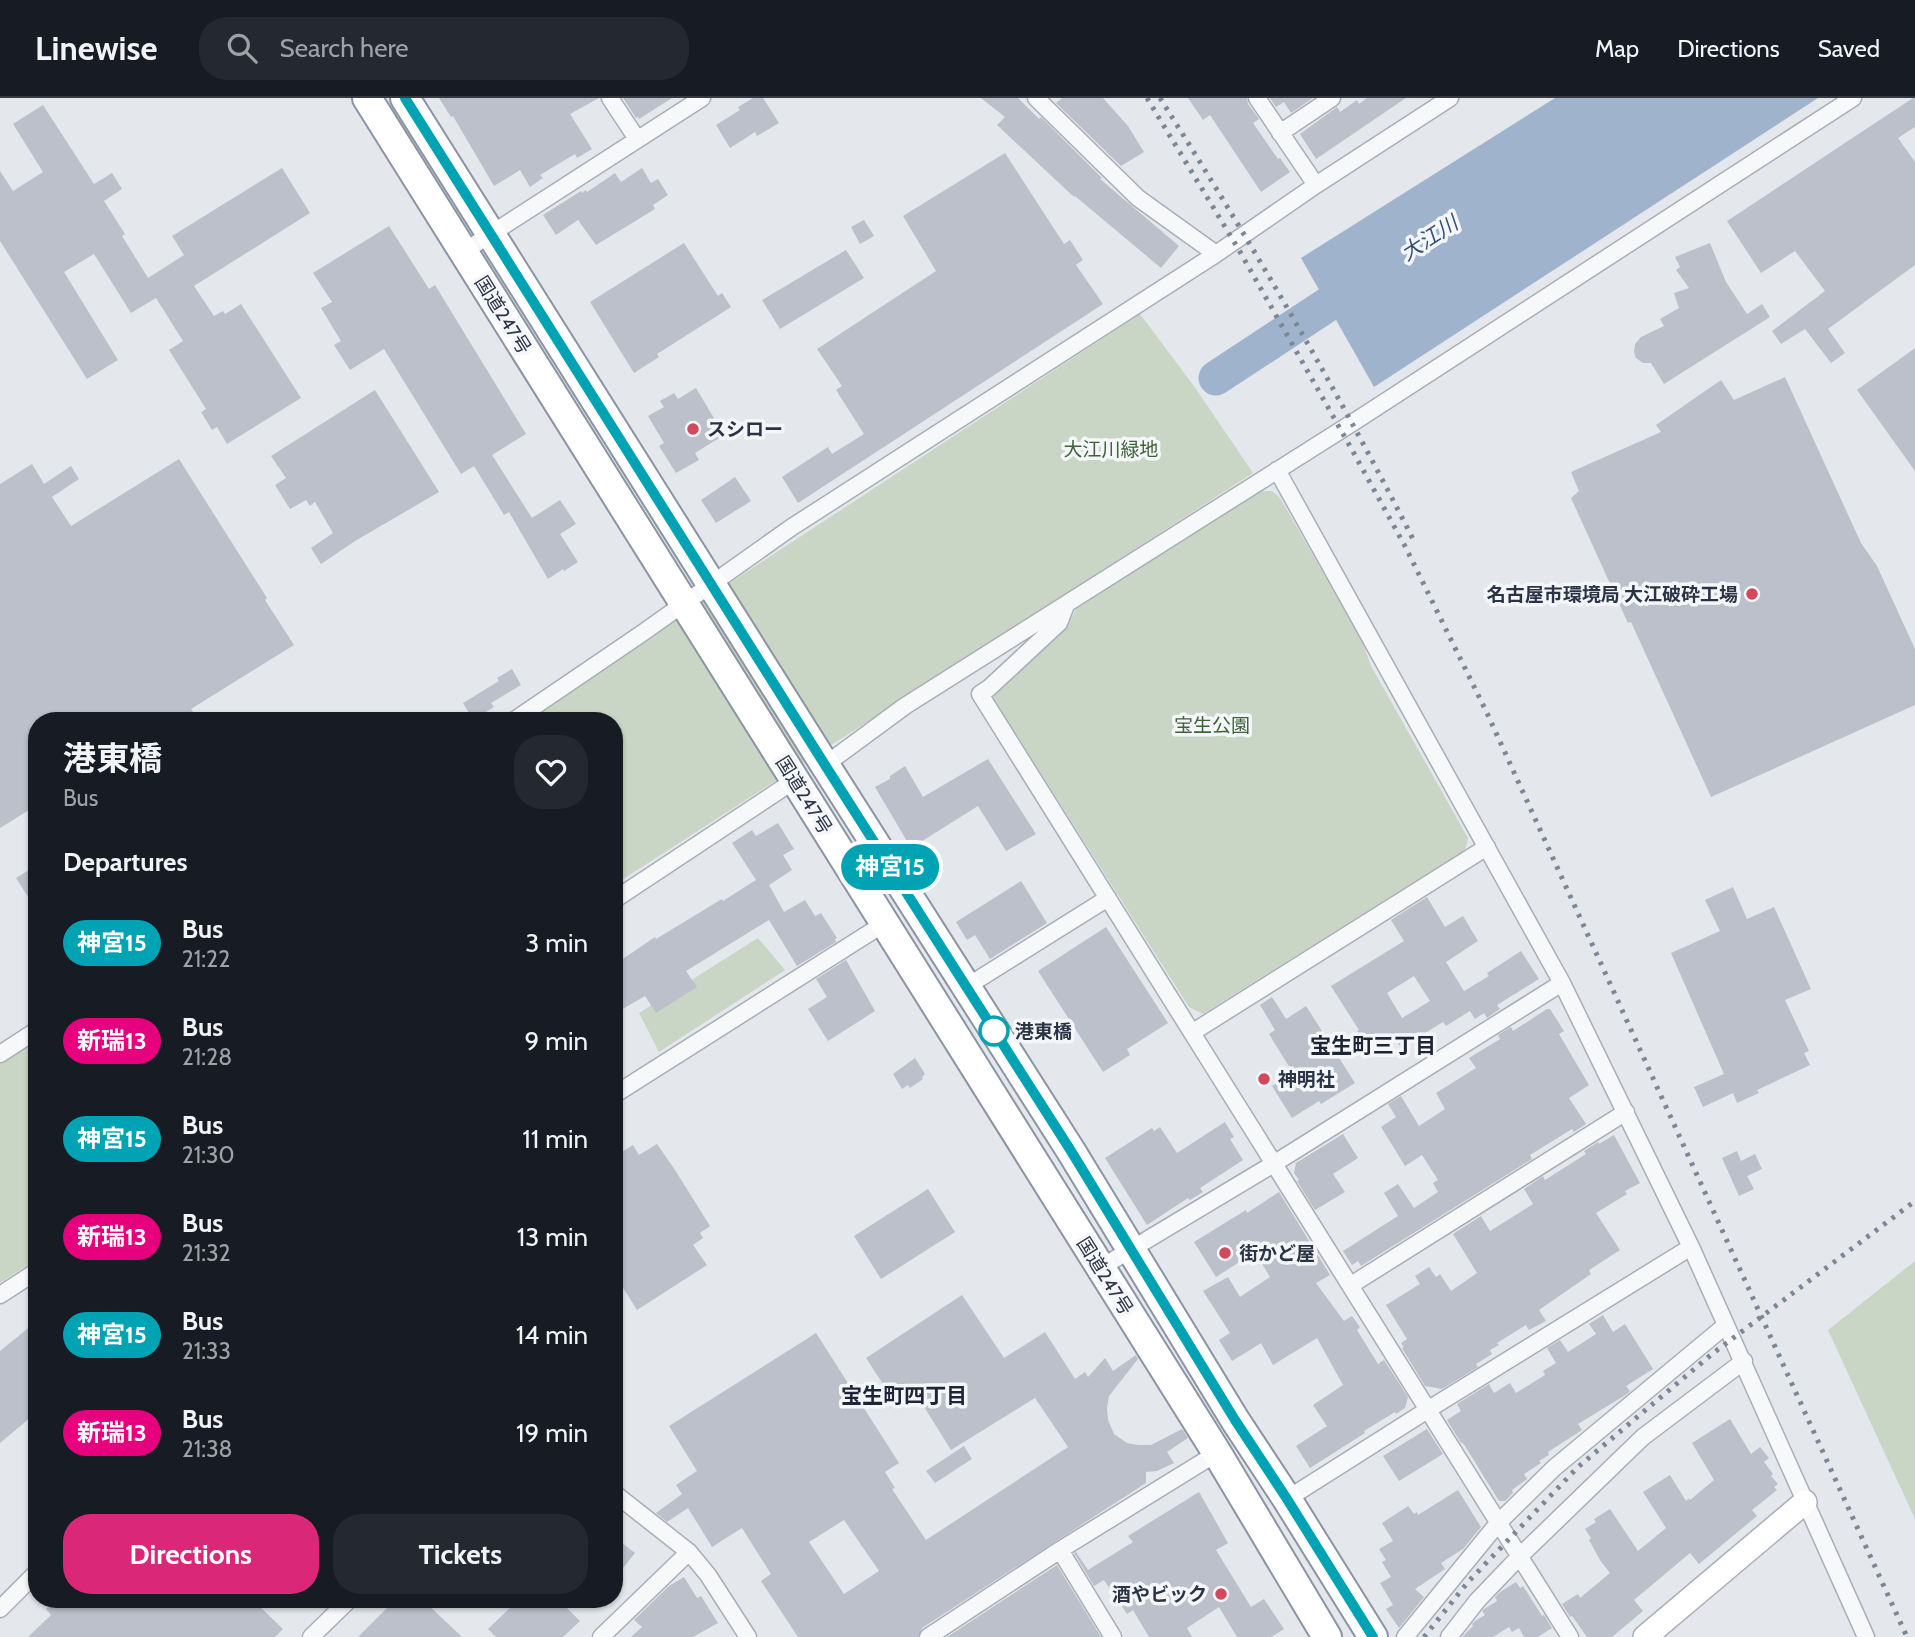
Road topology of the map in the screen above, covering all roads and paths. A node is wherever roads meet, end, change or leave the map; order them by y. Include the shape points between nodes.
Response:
1 (367, 98) edge
2 (405, 98) edge
3 (610, 98) edge
4 (702, 98) edge
5 (1037, 98) edge
6 (1257, 98) edge
7 (1332, 98) edge
8 (1450, 98) edge
9 (1853, 98) edge
10 (1280, 133) junction
11 (637, 139) junction
12 (1316, 185) junction
13 (490, 233) junction
14 (463, 252) junction
15 (1216, 254) junction
16 (1277, 470) junction
17 (711, 584) junction
18 (684, 604) junction
19 (1066, 605) junction
20 (526, 712) edge
21 (825, 765) junction
22 (795, 780) junction
23 (1487, 847) junction
24 (623, 894) edge
25 (1108, 898) junction
26 (885, 923) junction
27 (1562, 983) junction
28 (967, 987) junction
29 (1193, 1032) junction
30 (28, 1036) edge
31 (0, 1054) edge
32 (623, 1090) edge
33 (1626, 1112) junction
34 (1275, 1163) junction
35 (1691, 1247) junction
36 (1130, 1249) junction
37 (1100, 1268) junction
38 (28, 1277) edge
39 (1351, 1285) junction
40 (0, 1295) edge
41 (1726, 1325) junction
42 (1744, 1362) junction
43 (1429, 1409) junction
44 (1217, 1453) junction
45 (1287, 1499) junction
46 (623, 1500) edge
47 (1805, 1502) junction
48 (1500, 1522) junction
49 (1060, 1550) junction
50 (689, 1552) junction
51 (1520, 1556) junction
52 (28, 1581) edge
53 (341, 1608) edge
54 (0, 1609) edge
55 (929, 1636) edge
56 (311, 1637) edge
57 (601, 1637) edge
58 (748, 1637) edge
59 (1113, 1637) edge
60 (1327, 1637) edge
61 (1373, 1637) edge
62 (1405, 1637) edge
63 (1448, 1637) edge
64 (1570, 1637) edge
65 (1645, 1637) edge
66 (1866, 1637) edge

1 - 14 highway, 国道247号
2 - 13 highway, 国道247号
3 - 11 street
4 - 11 street
5 - 15 street via 1138,198
6 - 10 street
7 - 10 street
8 - 12 street
9 - 16 street
10 - 12 street
11 - 13 street
12 - 15 street
13 - 14 street
13 - 17 highway, 国道247号
14 - 18 highway, 国道247号
15 - 17 street
16 - 19 street
16 - 23 street
17 - 18 street
17 - 21 highway, 国道247号
18 - 20 street
18 - 22 highway, 国道247号
19 - 21 street via 905,705
19 - 25 street via 1059,623 980,694
21 - 28 highway, 国道247号
22 - 24 street
22 - 26 highway, 国道247号
23 - 27 street
23 - 29 street
25 - 28 street
25 - 29 street
26 - 32 street
26 - 37 highway, 国道247号
27 - 33 street
27 - 34 street
28 - 36 highway, 国道247号
29 - 34 street
30 - 31 street
33 - 35 street
33 - 39 street
34 - 36 street
34 - 39 street
35 - 41 street
35 - 43 street
36 - 37 street
36 - 45 highway, 国道247号
37 - 44 highway, 国道247号
38 - 40 street
39 - 43 street
41 - 42 street
41 - 48 street via 1554,1468
42 - 47 street
42 - 51 street via 1643,1437
43 - 45 street
43 - 48 street
44 - 49 street
44 - 60 highway, 国道247号
45 - 61 highway, 国道247号
46 - 50 street
47 - 65 street
47 - 66 street
48 - 51 street
48 - 62 street
49 - 55 street
49 - 59 street
50 - 57 street
50 - 58 street
51 - 63 street
51 - 64 street
52 - 54 street
53 - 56 street

